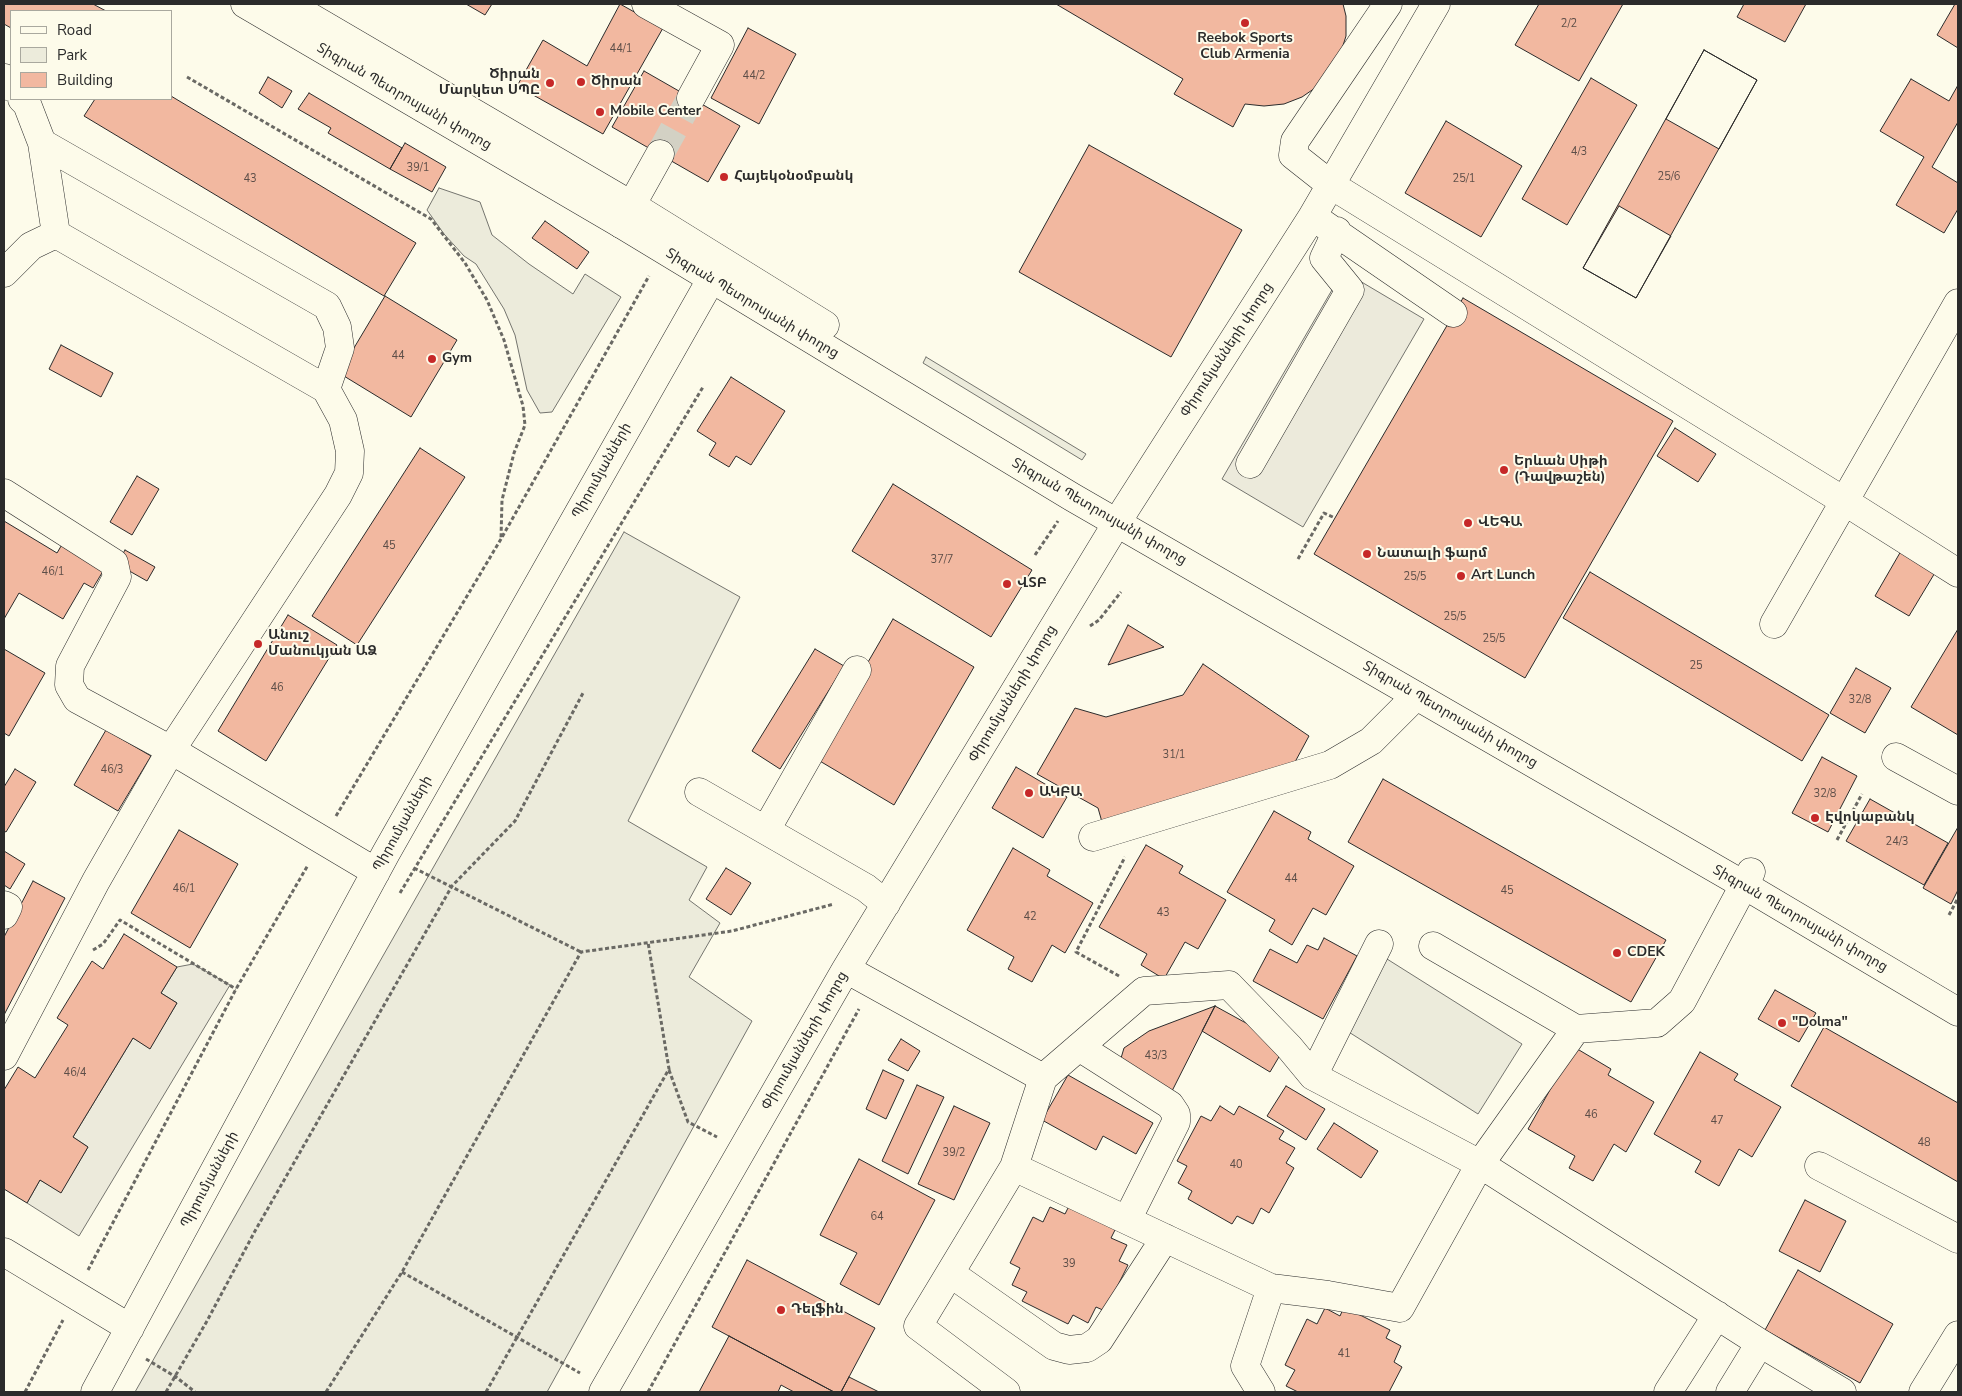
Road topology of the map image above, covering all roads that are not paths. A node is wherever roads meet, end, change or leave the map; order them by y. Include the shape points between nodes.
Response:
1 (246, 4) edge
2 (288, 4) edge
3 (646, 4) edge
4 (1388, 4) edge
5 (1436, 4) edge
6 (690, 98) tunnel mouth
7 (23, 100) edge
8 (42, 143) junction
9 (660, 154) tunnel mouth
10 (1331, 185) junction
11 (627, 215) junction
12 (1312, 217) junction
13 (1337, 231) junction
14 (56, 234) junction
15 (716, 270) junction
16 (4, 273) edge
17 (1958, 303) edge
18 (1453, 312) dead end
19 (326, 388) junction
20 (1250, 464) dead end
21 (4, 492) edge
22 (1844, 501) junction
23 (1121, 516) junction
24 (1958, 573) edge
25 (1774, 624) dead end
26 (857, 670) dead end
27 (1416, 696) junction
28 (171, 750) junction
29 (1896, 756) dead end
30 (1958, 791) edge
31 (699, 792) dead end
32 (766, 830) junction
33 (1093, 837) dead end
34 (376, 872) junction
35 (1747, 879) junction
36 (886, 904) junction
37 (4, 905) edge
38 (4, 916) edge
39 (1379, 944) dead end
40 (1433, 946) dead end
41 (846, 969) junction
42 (1958, 993) edge
43 (1958, 1012) edge
44 (1576, 1029) junction
45 (1079, 1047) junction
46 (4, 1056) edge
47 (1313, 1076) junction
48 (1042, 1078) junction
49 (1480, 1164) junction
50 (1819, 1166) dead end
51 (1014, 1167) junction
52 (1127, 1220) junction
53 (1165, 1238) junction
54 (1958, 1239) edge
55 (4, 1252) edge
56 (950, 1274) junction
57 (1271, 1288) junction
58 (1717, 1316) junction
59 (130, 1328) junction
60 (1958, 1335) edge
61 (1760, 1343) junction
62 (595, 1384) edge
63 (95, 1392) edge
64 (1006, 1392) edge
65 (1261, 1392) edge
66 (1668, 1392) edge
67 (1730, 1392) edge
68 (1842, 1392) edge
69 (1923, 1392) edge

1 - 11 main road, Տիգրան Պետրոսյանի փողոց
2 - 11 main road, Տիգրան Պետրոսյանի փողոց
3 - 6 main road via 720,45
4 - 10 main road via 1295,141 1293,155
5 - 10 main road, Փիրումյանների փողոց
7 - 8 main road
8 - 14 main road
8 - 19 main road via 326,306 337,327 340,348
9 - 11 main road
10 - 12 main road, Փիրումյանների փողոց
10 - 22 main road
11 - 15 main road, Տիգրան Պետրոսյանի փողոց
12 - 13 main road
12 - 23 main road, Փիրումյանների փողոց
13 - 18 main road
13 - 20 main road via 1324,258 1350,290
14 - 16 main road via 32,246
14 - 19 main road
15 - 23 main road, Տիգրան Պետրոսյանի փողոց
15 - 34 main road, Պիրումյանների
17 - 22 main road
19 - 28 main road via 343,420 350,451 349,474
21 - 28 main road via 114,563 117,577 70,666 69,685 77,699
22 - 24 main road
22 - 25 main road
23 - 27 main road, Տիգրան Պետրոսյանի փողոց
23 - 35 main road, Տիգրան Պետրոսյանի փողոց
23 - 36 main road, Փիրումյանների փողոց
26 - 32 main road
27 - 33 main road via 1370,741 1330,764
27 - 35 main road, Տիգրան Պետրոսյանի փողոց
28 - 34 main road
28 - 46 main road via 96,881
29 - 30 main road
31 - 32 main road
32 - 36 main road via 866,888
34 - 59 main road, Պիրումյանների
35 - 42 main road, Տիգրան Պետրոսյանի փողոց
35 - 43 main road, Տիգրան Պետրոսյանի փողոց
35 - 44 main road via 1682,1001 1657,1023
36 - 41 main road, Փիրումյանների փողոց
37 - 38 main road via 8,907
39 - 47 main road
40 - 44 main road
41 - 48 main road
41 - 62 main road, Փիրումյանների փողոց
44 - 49 main road
45 - 47 main road via 1144,990 1229,985
45 - 48 main road
45 - 52 main road via 1170,1105 1176,1114 1176,1122
47 - 49 main road
48 - 51 main road
49 - 57 main road via 1400,1308
49 - 58 main road
50 - 54 main road
51 - 52 main road
51 - 56 main road
52 - 53 main road
53 - 56 main road via 1099,1340 1087,1348 1069,1350 1054,1346
53 - 57 main road
55 - 59 main road
56 - 64 main road via 918,1326
57 - 65 main road via 1245,1366
58 - 61 main road
58 - 66 main road
59 - 63 main road, Պիրումյանների
60 - 69 main road
61 - 67 main road
61 - 68 main road

